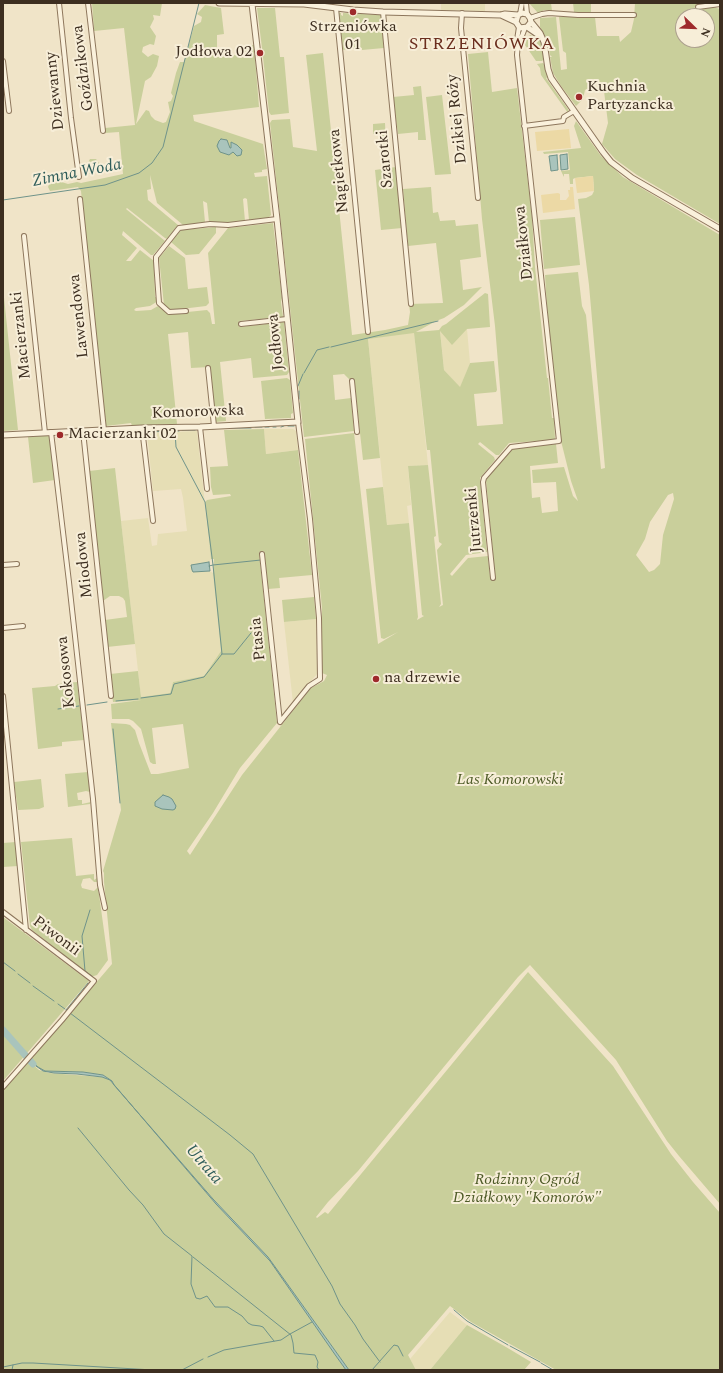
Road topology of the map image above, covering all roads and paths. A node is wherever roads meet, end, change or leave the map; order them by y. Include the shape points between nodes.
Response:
1 (59, 3) edge
2 (88, 3) edge
3 (219, 3) edge
4 (522, 3) edge
5 (526, 3) edge
6 (252, 4) junction
7 (720, 4) edge
8 (698, 7) dead end
9 (336, 8) junction
10 (383, 12) junction
11 (462, 14) junction
12 (501, 15) junction
13 (519, 15) junction
14 (634, 15) dead end
15 (529, 18) junction
16 (516, 22) junction
17 (523, 28) junction
18 (540, 36) junction
19 (3, 61) edge
20 (9, 111) dead end
21 (574, 111) junction
22 (524, 126) junction
23 (103, 131) dead end
24 (79, 177) dead end
25 (478, 198) dead end
26 (80, 199) dead end
27 (277, 219) junction
28 (720, 229) edge
29 (24, 236) dead end
30 (411, 304) dead end
31 (186, 311) dead end
32 (287, 319) junction
33 (241, 324) dead end
34 (368, 332) dead end
35 (208, 368) dead end
36 (352, 381) dead end
37 (298, 422) junction
38 (214, 426) junction
39 (200, 427) junction
40 (142, 428) junction
41 (104, 430) junction
42 (82, 431) junction
43 (51, 432) junction
44 (357, 432) dead end
45 (45, 433) junction
46 (3, 435) edge
47 (559, 441) joint
48 (207, 489) dead end
49 (152, 521) dead end
50 (262, 554) dead end
51 (17, 564) dead end
52 (3, 565) edge
53 (493, 578) dead end
54 (23, 626) dead end
55 (3, 628) edge
56 (3, 696) edge
57 (111, 696) dead end
58 (280, 722) joint
59 (105, 908) dead end
60 (3, 912) edge
61 (26, 930) junction
62 (3, 1087) edge

1 - 24 street, Dziewanny
2 - 23 street, Goździkowa
3 - 6 street
4 - 13 street
5 - 15 street
6 - 9 street via 304,4
6 - 27 street, Jodłowa
7 - 8 street
9 - 10 street
9 - 34 street, Nagietkowa
10 - 11 street
10 - 30 street, Szarotki
11 - 12 street
11 - 25 street, Dzikiej Róży via 461,28
12 - 13 street
12 - 16 street
13 - 15 street
13 - 16 street
14 - 15 street via 549,13
15 - 17 street
15 - 18 street
16 - 17 street
17 - 18 street
17 - 22 street, Działkowa via 517,40 517,54
18 - 21 street via 550,76
19 - 20 street
21 - 22 street via 564,117 563,121
21 - 28 street via 602,152 619,169
22 - 47 street, Działkowa
26 - 41 street, Lawendowa
27 - 31 street via 179,228 156,257 156,268 160,303 169,312
27 - 32 street, Jodłowa
29 - 45 street, Macierzanki
32 - 33 street
32 - 37 street, Jodłowa
35 - 38 street
36 - 44 street
37 - 38 street, Komorowska
37 - 58 street, Jodłowa via 319,618 320,679 309,686
38 - 39 street, Komorowska
39 - 40 street, Komorowska
39 - 48 street
40 - 41 street, Komorowska
40 - 49 street
41 - 42 street, Komorowska
42 - 43 street, Komorowska
42 - 57 street, Miodowa
43 - 45 street, Komorowska
43 - 59 street, Kokosowa via 89,760 100,885
45 - 46 street, Komorowska
47 - 53 street, Jutrzenki via 511,447 484,478
50 - 58 street, Ptasia
51 - 52 street
54 - 55 street
56 - 61 street
60 - 61 street, Piwonii
61 - 62 street, Piwonii via 94,981

